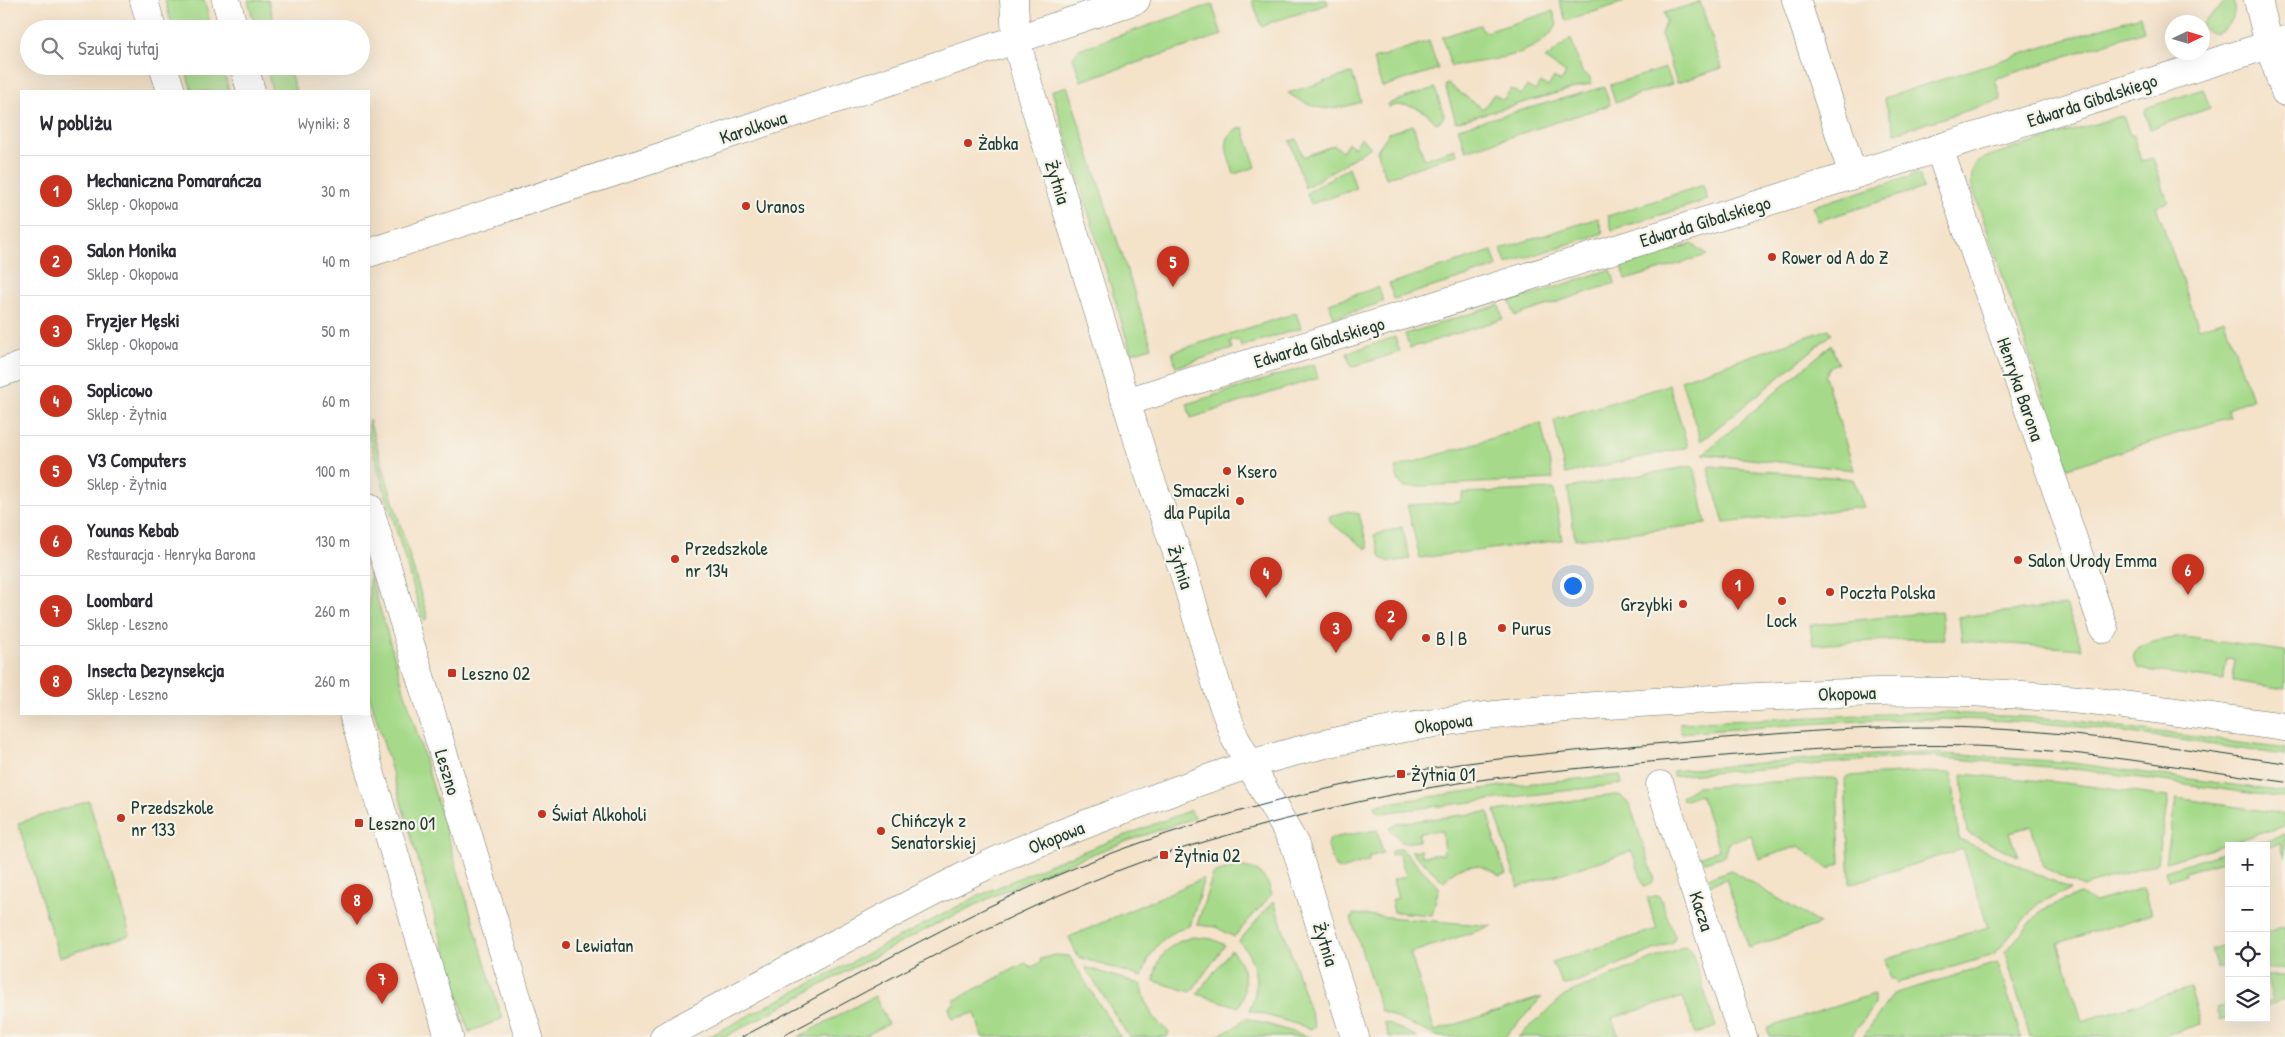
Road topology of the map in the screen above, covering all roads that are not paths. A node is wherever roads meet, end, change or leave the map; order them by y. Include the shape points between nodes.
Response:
1 (144, 0) edge
2 (226, 0) edge
3 (1014, 0) edge
4 (1136, 0) edge
5 (1796, 0) edge
6 (2258, 0) edge
7 (150, 20) edge
8 (232, 20) edge
9 (1016, 39) junction
10 (2277, 42) edge
11 (166, 75) edge
12 (246, 75) edge
13 (170, 90) edge
14 (250, 90) edge
15 (2285, 92) edge
16 (1939, 148) junction
17 (1853, 175) junction
18 (370, 253) edge
19 (20, 366) edge
20 (0, 373) edge
21 (1126, 402) junction
22 (370, 510) edge
23 (2104, 629) dead end
24 (353, 715) edge
25 (2285, 727) edge
26 (1249, 765) junction
27 (1660, 785) dead end
28 (449, 1037) edge
29 (529, 1037) edge
30 (664, 1037) edge
31 (1355, 1037) edge
32 (1743, 1037) edge

1 - 7 street
2 - 8 street
3 - 9 street, Żytnia
4 - 9 street, Karolkowa
5 - 17 street
6 - 10 street
9 - 18 street, Karolkowa
9 - 21 street, Żytnia
10 - 15 street
10 - 16 street, Edwarda Gibalskiego
11 - 13 street
12 - 14 street
16 - 17 street, Edwarda Gibalskiego
16 - 23 street, Henryka Barona
17 - 21 street, Edwarda Gibalskiego
19 - 20 street
21 - 26 street, Żytnia via 1182,567 1219,693 1235,738
22 - 29 street, Leszno
24 - 28 street
25 - 26 street, Okopowa via 2073,698 1919,691 1846,693 1694,700 1513,714 1381,732
26 - 30 street, Okopowa via 1094,821 971,873
26 - 31 street, Żytnia via 1295,845
27 - 32 street, Kacza

